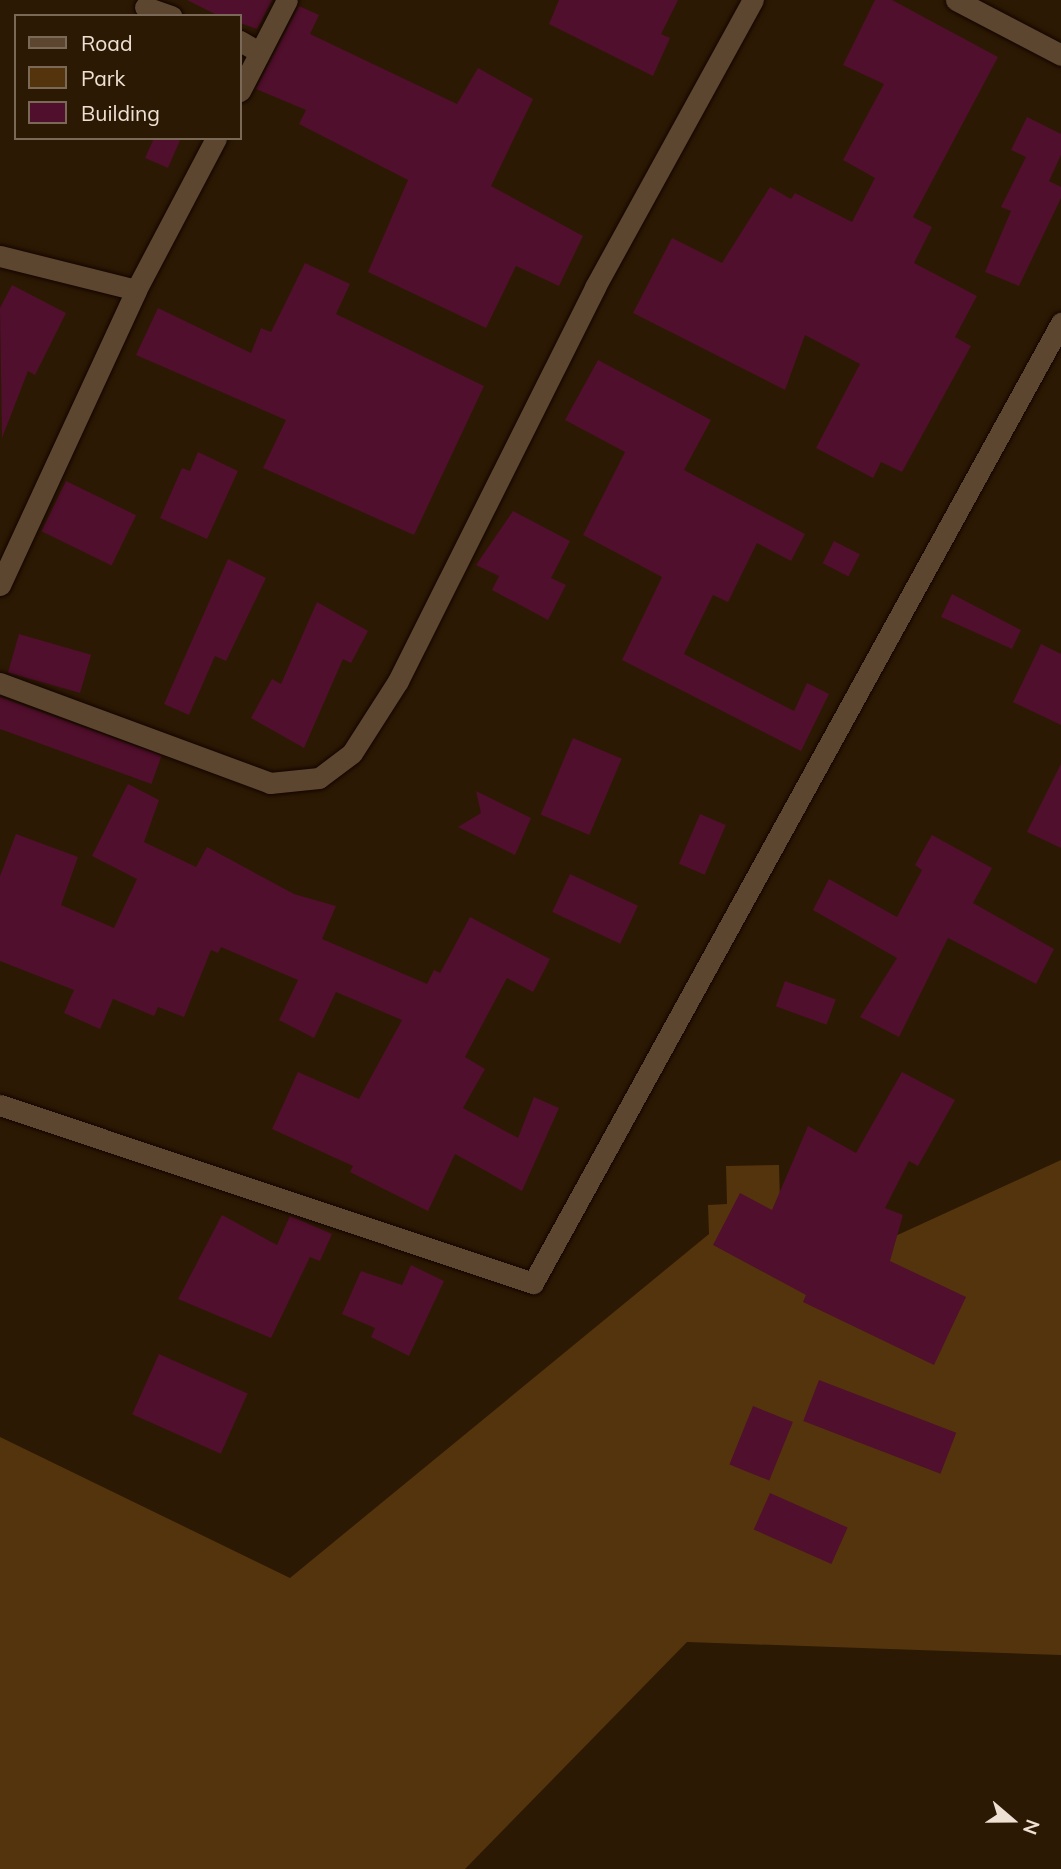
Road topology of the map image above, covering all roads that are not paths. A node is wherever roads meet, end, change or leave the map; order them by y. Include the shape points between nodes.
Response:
1 (287, 0) edge
2 (753, 0) edge
3 (956, 0) edge
4 (145, 7) dead end
5 (165, 14) edge
6 (242, 42) edge
7 (259, 52) junction
8 (1061, 55) edge
9 (242, 87) edge
10 (215, 140) edge
11 (0, 256) edge
12 (136, 289) junction
13 (1061, 323) edge
14 (0, 585) edge
15 (0, 683) edge
16 (0, 1105) edge

1 - 7 street
2 - 15 street via 563,348 398,681 352,753 319,778 271,783
3 - 8 street
4 - 5 street
6 - 7 street
7 - 9 street
10 - 12 street
11 - 12 street
12 - 14 street
13 - 16 street via 533,1283

